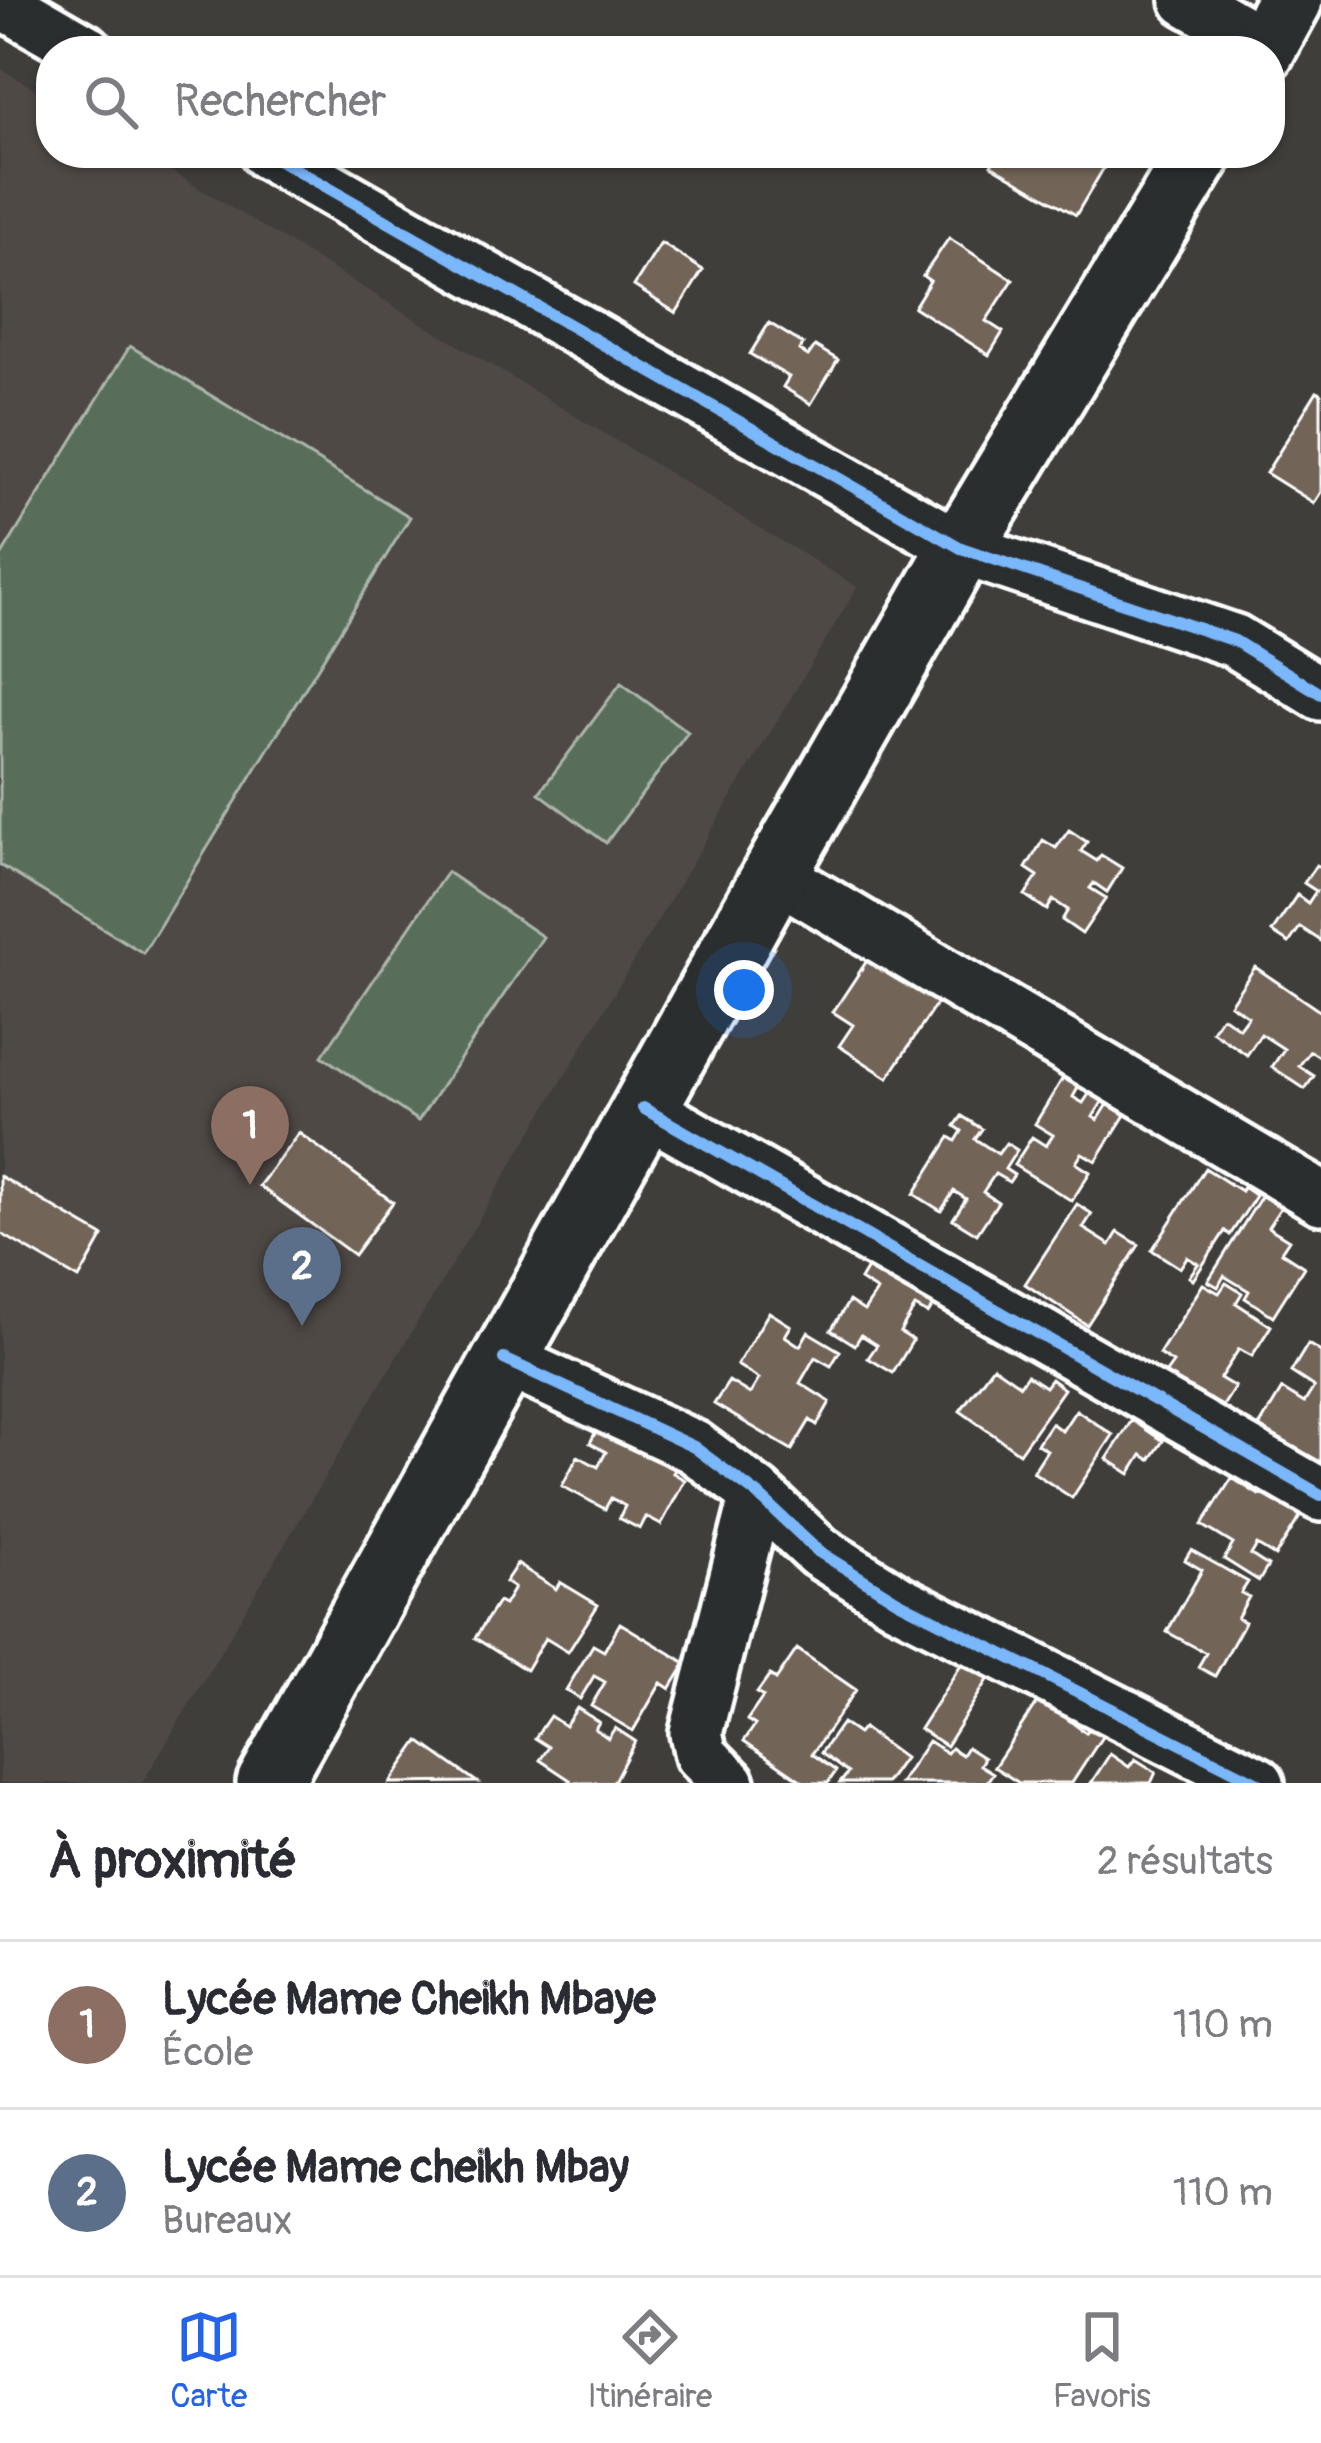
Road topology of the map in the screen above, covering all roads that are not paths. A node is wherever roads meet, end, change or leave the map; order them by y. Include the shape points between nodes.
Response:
1 (1187, 0) edge
2 (1, 2) edge
3 (1272, 32) edge
4 (61, 36) edge
5 (293, 168) edge
6 (1191, 168) edge
7 (962, 548) junction
8 (1321, 694) edge
9 (775, 874) junction
10 (644, 1108) junction
11 (1321, 1198) edge
12 (504, 1359) junction
13 (757, 1494) junction
14 (1321, 1495) edge
15 (269, 1783) edge
16 (729, 1783) edge
17 (1258, 1783) edge

1 - 3 street
2 - 4 street
5 - 7 street
6 - 7 main road
7 - 8 street via 1235,641
7 - 9 main road
9 - 10 main road
9 - 11 street
10 - 12 main road
10 - 14 street
12 - 13 street via 694,1447
12 - 15 main road
13 - 16 street via 696,1733 701,1755
13 - 17 street via 819,1552 898,1601

